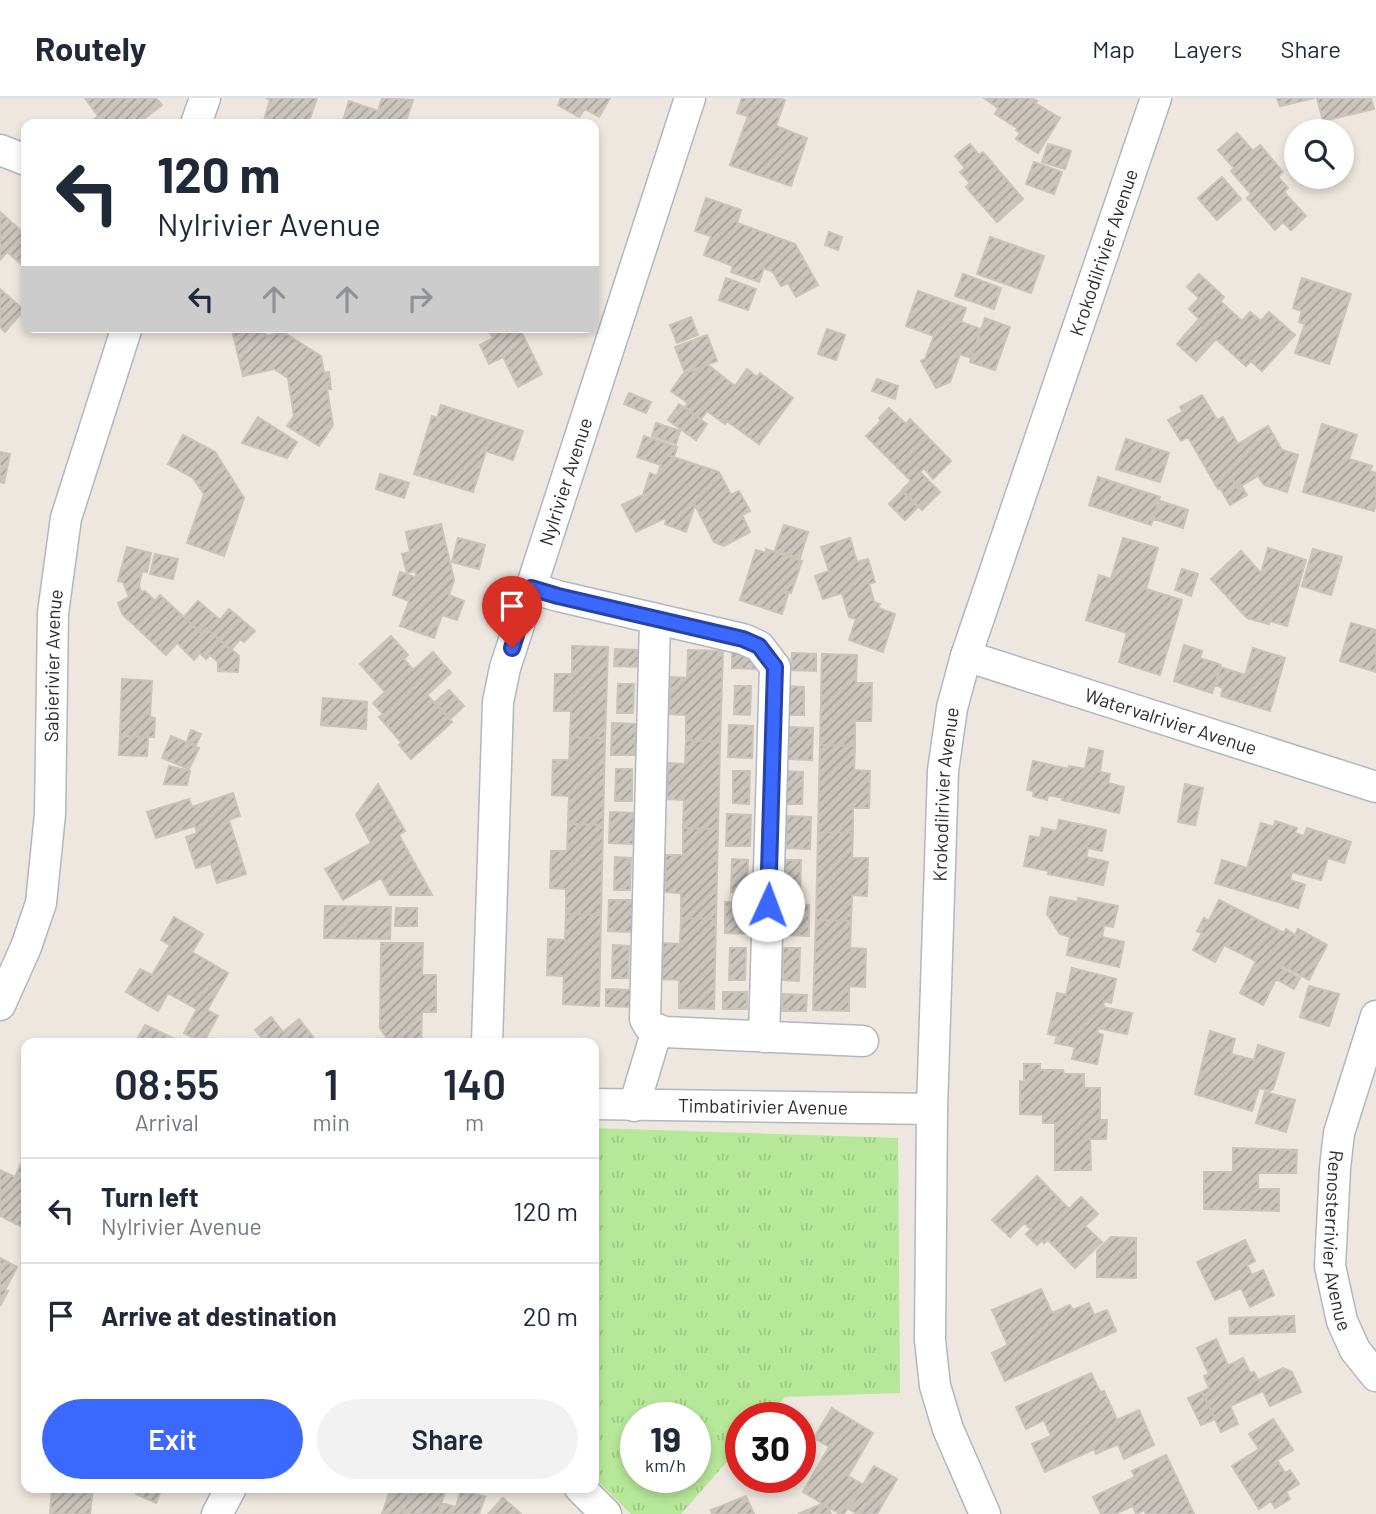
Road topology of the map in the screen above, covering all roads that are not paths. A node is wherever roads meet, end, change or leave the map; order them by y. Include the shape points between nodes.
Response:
1 (205, 98) edge
2 (690, 98) edge
3 (1156, 98) edge
4 (198, 119) edge
5 (0, 150) edge
6 (21, 158) edge
7 (125, 333) edge
8 (531, 588) junction
9 (654, 619) junction
10 (966, 656) junction
11 (1376, 787) edge
12 (0, 1005) edge
13 (1376, 1016) edge
14 (657, 1030) junction
15 (764, 1037) junction
16 (486, 1038) edge
17 (863, 1041) dead end
18 (599, 1104) edge
19 (634, 1106) junction
20 (932, 1109) junction
21 (1376, 1376) edge
22 (228, 1493) edge
23 (585, 1493) edge
24 (217, 1514) edge
25 (606, 1514) edge
26 (985, 1514) edge

1 - 4 street
2 - 8 street, Nylrivier Avenue
3 - 10 street, Krokodilrivier Avenue
5 - 6 street
7 - 12 street, Sabierivier Avenue via 66,518 53,612 50,814 41,903
8 - 9 street
8 - 16 street, Nylrivier Avenue via 498,702
9 - 14 street via 645,1019
9 - 15 street via 743,639 759,646 775,667
10 - 11 street, Watervalrivier Avenue
10 - 20 street, Krokodilrivier Avenue via 952,708 943,771
13 - 21 street, Renosterrivier Avenue via 1339,1133 1330,1266 1342,1321 1355,1350
14 - 15 street
14 - 19 street
15 - 17 street
18 - 19 street, Timbatirivier Avenue
19 - 20 street, Timbatirivier Avenue
20 - 26 street, Krokodilrivier Avenue via 930,1340 935,1386 948,1429
22 - 24 street
23 - 25 street

